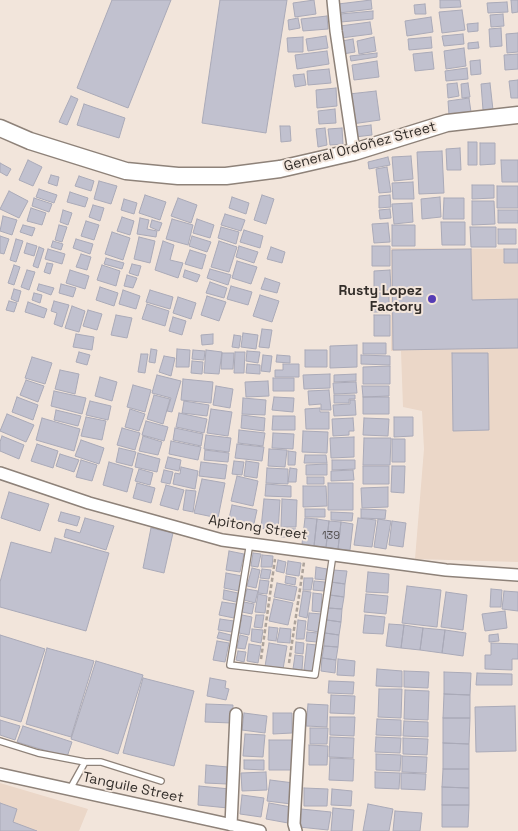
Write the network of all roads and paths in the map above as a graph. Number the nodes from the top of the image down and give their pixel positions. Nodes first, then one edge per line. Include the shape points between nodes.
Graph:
1 (333, 0) edge
2 (518, 115) edge
3 (0, 128) edge
4 (354, 152) junction
5 (0, 473) edge
6 (250, 542) junction
7 (333, 554) junction
8 (276, 558) dead end
9 (304, 562) dead end
10 (518, 575) edge
11 (259, 668) junction
12 (288, 672) junction
13 (236, 714) dead end
14 (300, 714) dead end
15 (0, 741) edge
16 (86, 762) junction
17 (0, 774) edge
18 (162, 781) dead end
19 (70, 790) junction
20 (231, 825) junction
21 (260, 831) edge
22 (296, 831) edge

1 - 4 street
2 - 4 main road, General Ordoñez Street via 447,123
3 - 4 main road, General Ordoñez Street via 30,141 126,171 178,176 226,176 280,169
5 - 6 street, Apitong Street via 149,521 222,540
6 - 7 street, Apitong Street
6 - 11 lane via 230,665
7 - 10 street, Apitong Street via 446,570
7 - 12 lane via 315,675
8 - 11 path
9 - 12 path
11 - 12 lane
13 - 20 street
14 - 22 street
15 - 16 lane via 38,753
16 - 18 lane via 100,762
16 - 19 lane
17 - 19 street, Tanguile Street
19 - 20 street, Tanguile Street
20 - 21 street, Tanguile Street

